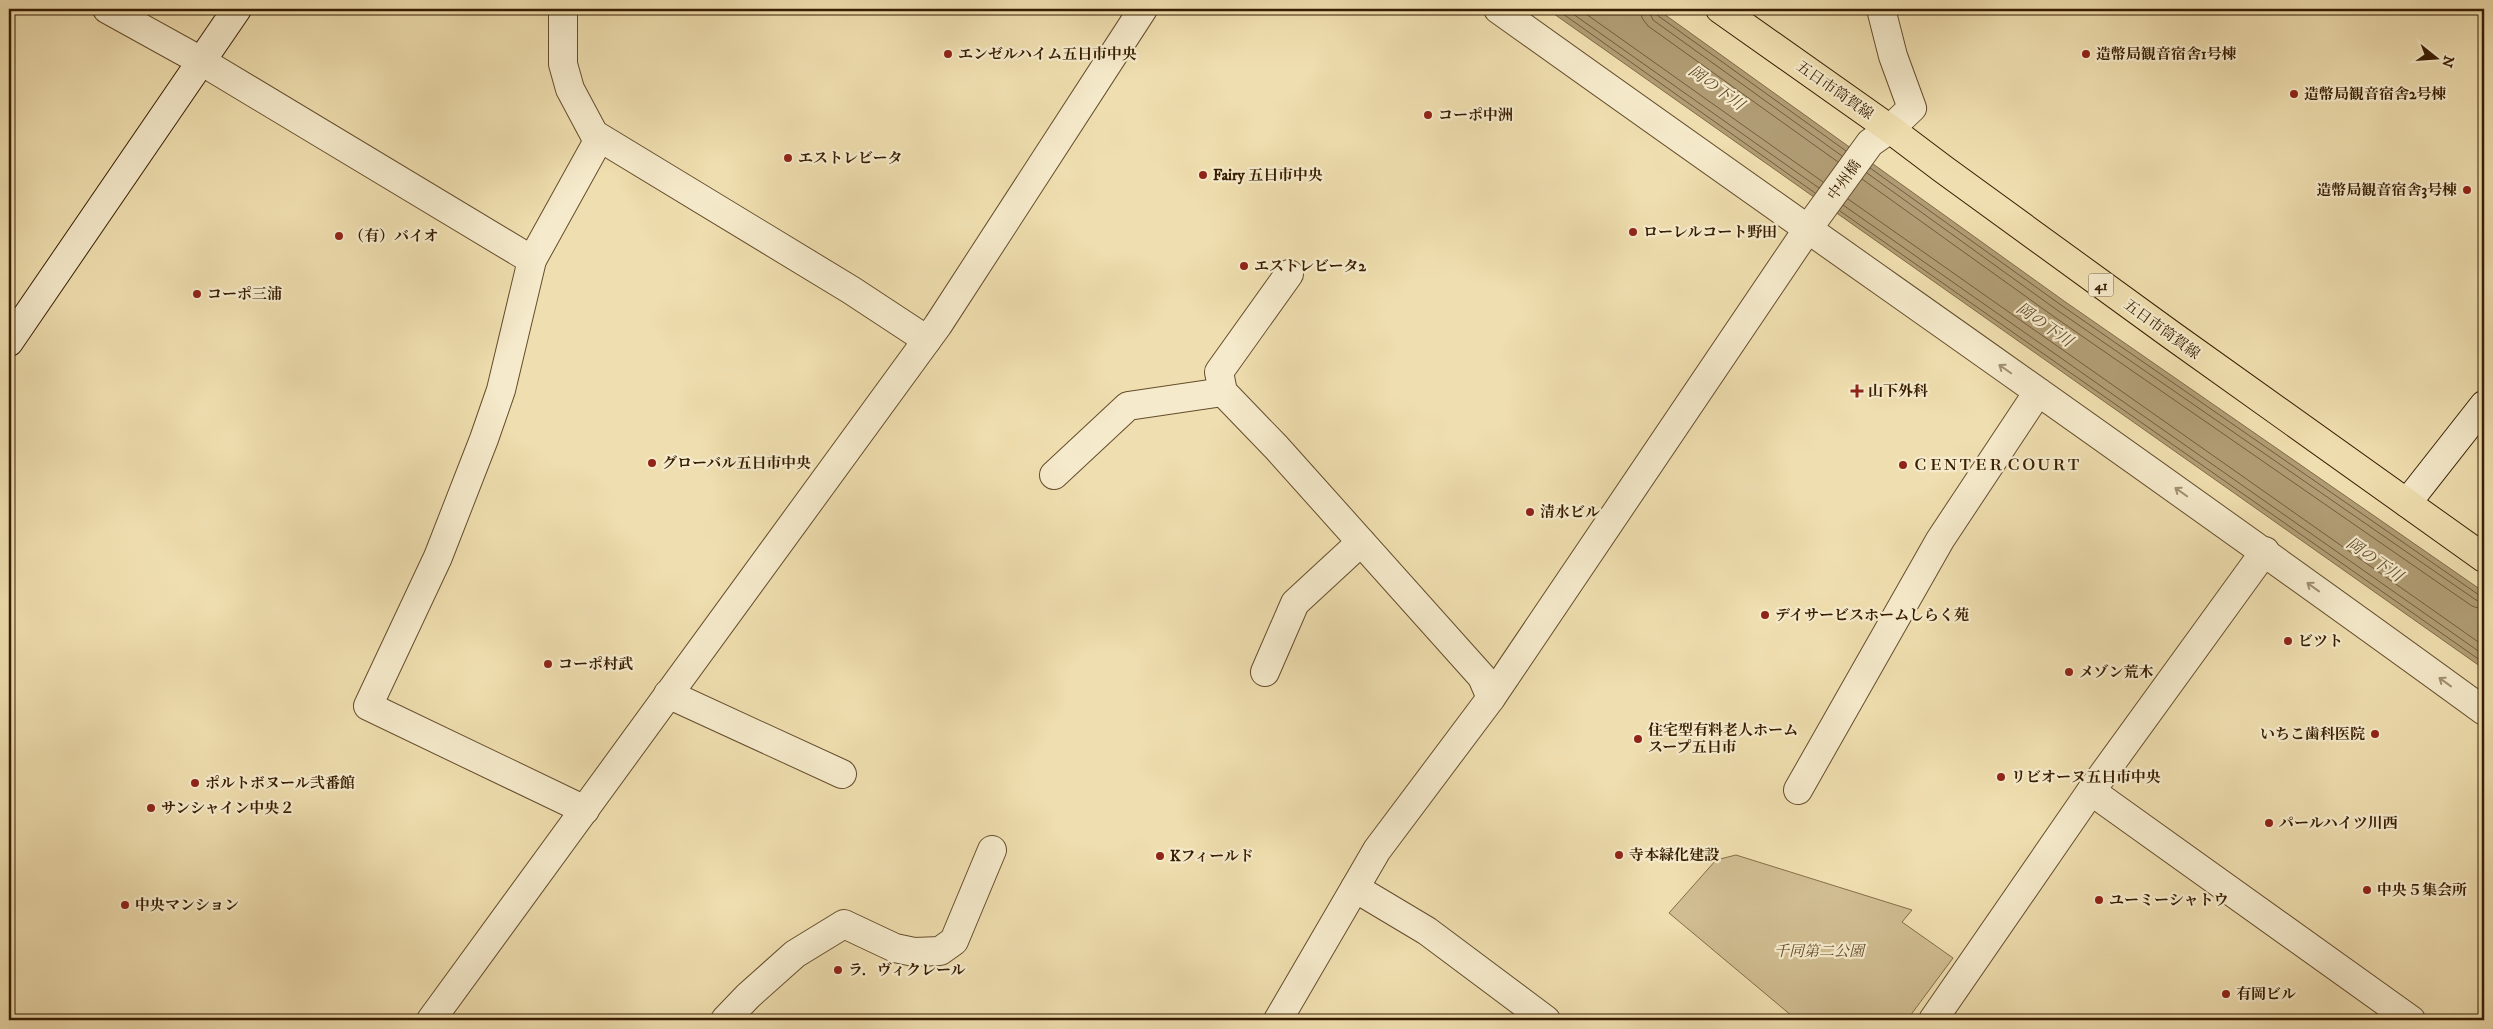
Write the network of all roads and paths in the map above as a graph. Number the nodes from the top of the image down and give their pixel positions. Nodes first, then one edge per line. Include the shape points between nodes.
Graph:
1 (107, 9) edge
2 (237, 9) edge
3 (563, 9) edge
4 (1143, 9) edge
5 (1498, 9) edge
6 (1720, 9) edge
7 (1881, 9) edge
8 (201, 61) junction
9 (1880, 136) junction
10 (599, 138) junction
11 (1812, 224) junction
12 (532, 260) junction
13 (1289, 274) dead end
14 (927, 340) junction
15 (9, 342) edge
16 (1222, 392) junction
17 (2038, 392) junction
18 (2483, 410) edge
19 (1054, 475) dead end
20 (2407, 503) junction
21 (1361, 542) junction
22 (2265, 551) junction
23 (2484, 558) edge
24 (1265, 672) dead end
25 (668, 694) junction
26 (1491, 698) junction
27 (2484, 711) edge
28 (842, 774) dead end
29 (1798, 790) dead end
30 (2091, 791) junction
31 (585, 810) junction
32 (992, 850) dead end
33 (1355, 888) junction
34 (431, 1020) edge
35 (725, 1020) edge
36 (1278, 1020) edge
37 (1546, 1020) edge
38 (1933, 1020) edge
39 (2411, 1020) edge

1 - 8 street
2 - 8 street
3 - 10 street via 563,64 580,112
4 - 14 street
5 - 11 street
6 - 9 main road, 五日市筒賀線 / 41
7 - 9 street, 中州橋 via 1912,108
8 - 12 street
8 - 15 street
9 - 11 street, 中州橋
9 - 20 main road, 五日市筒賀線 / 41 via 1943,169
10 - 12 street
10 - 14 street via 851,290
17 -> 11 street
11 - 26 street, 中州橋
12 - 31 street via 501,390 478,457 434,565 368,706
13 - 16 street via 1219,372
14 - 25 street
16 - 19 street via 1128,406
16 - 21 street
22 -> 17 street
17 - 29 street via 1940,540
18 - 20 street
20 - 23 main road, 五日市筒賀線 / 41
21 - 24 street via 1295,602
21 - 26 street via 1482,677
27 -> 22 street
22 - 30 street
25 - 28 street
25 - 31 street
26 - 33 street, 中州橋 via 1377,850
30 - 38 street
30 - 39 street
31 - 34 street
32 - 35 street via 954,941 940,951 914,952 895,948 844,924 795,954
33 - 36 street, 中州橋
33 - 37 street via 1427,931

